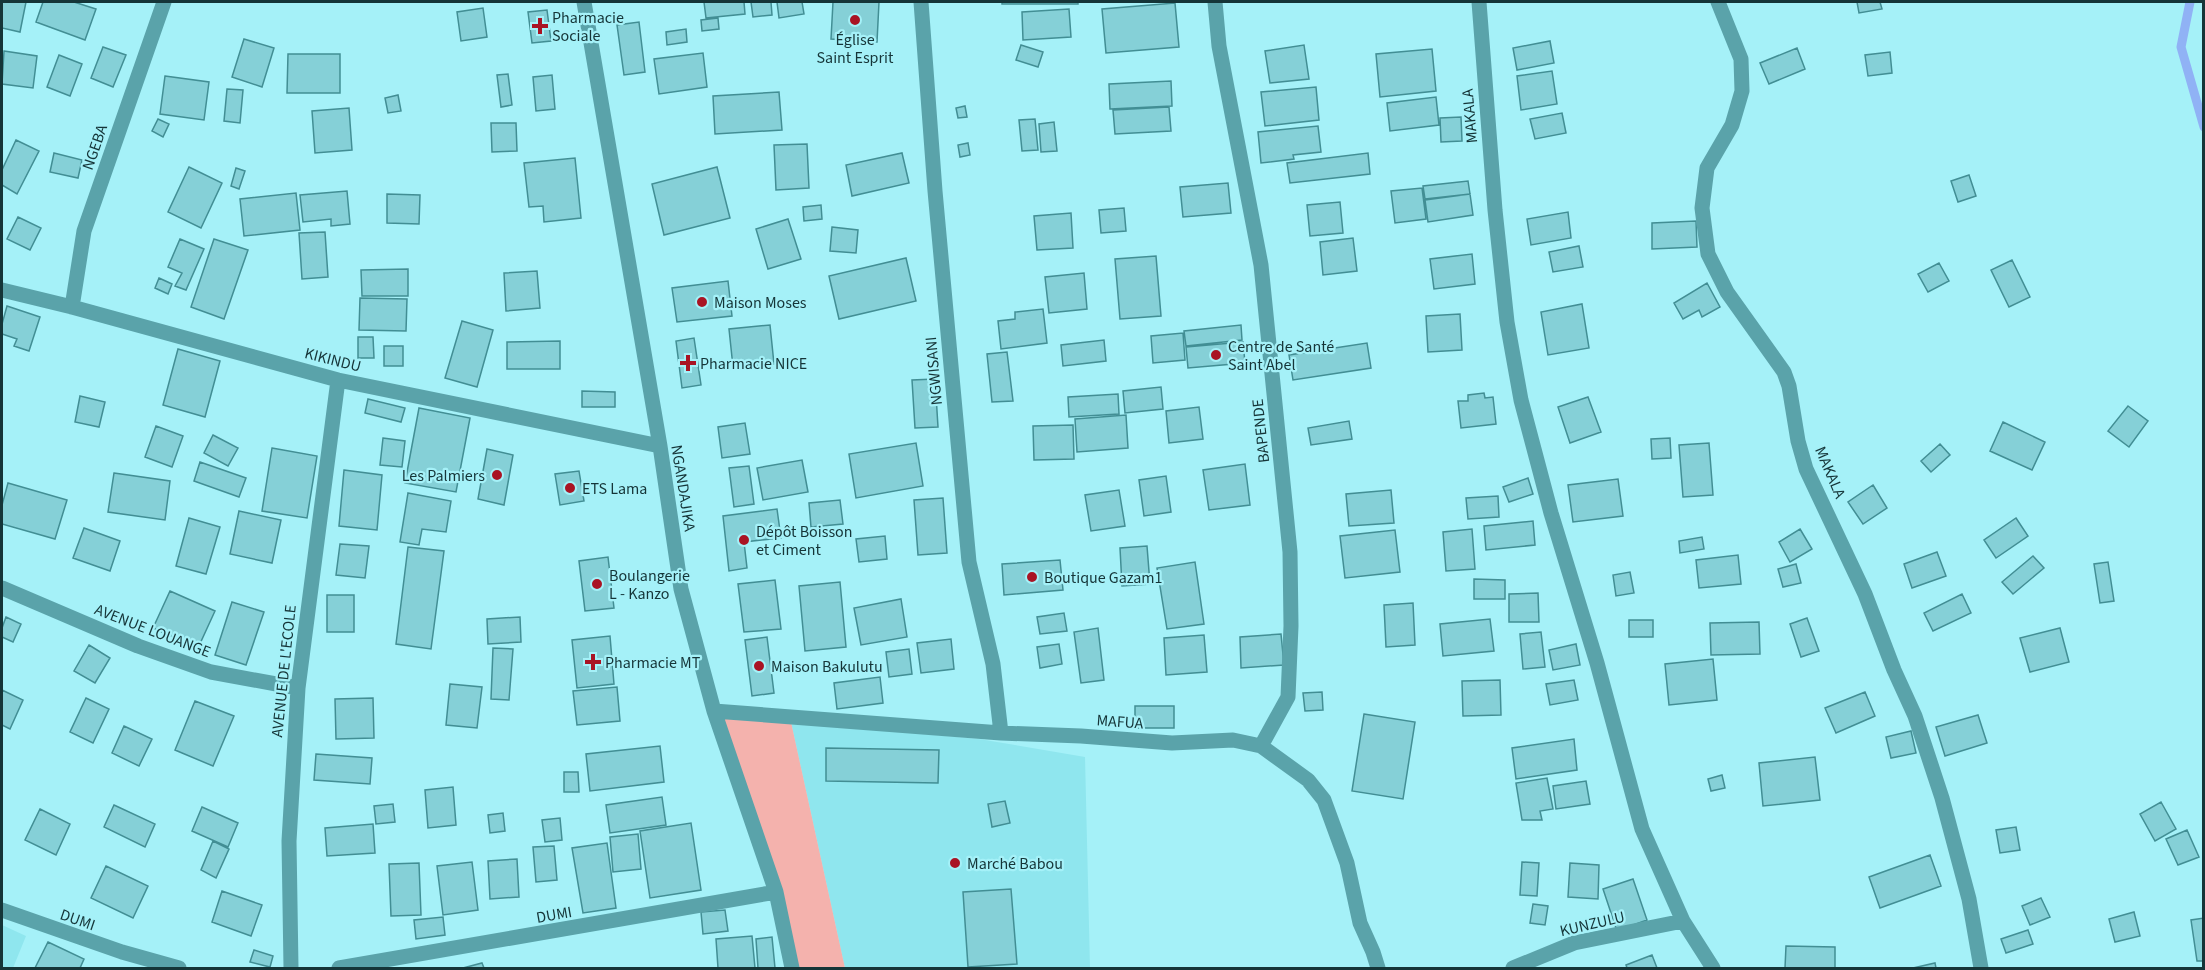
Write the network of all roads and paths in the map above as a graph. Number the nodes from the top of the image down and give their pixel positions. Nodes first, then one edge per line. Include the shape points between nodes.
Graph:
1 (164, 2) edge
2 (584, 2) edge
3 (921, 2) edge
4 (1215, 2) edge
5 (1479, 2) edge
6 (1718, 2) edge
7 (2, 290) edge
8 (72, 307) junction
9 (338, 380) junction
10 (660, 446) junction
11 (2, 588) edge
12 (297, 688) junction
13 (714, 711) junction
14 (1001, 734) junction
15 (1261, 746) junction
16 (776, 892) junction
17 (2, 910) edge
18 (1683, 921) junction
19 (179, 969) edge
20 (291, 969) edge
21 (339, 969) edge
22 (792, 969) edge
23 (1378, 969) edge
24 (1513, 969) edge
25 (1713, 969) edge
26 (1981, 969) edge

1 - 8 street, NGEBA via 84,231
2 - 10 street, NGANDAJIKA
3 - 14 street, NGWISANI via 969,562 993,664
4 - 15 street, BAPENDE via 1219,46 1261,265 1290,552 1288,697
5 - 18 street, MAKALA via 1495,210 1521,400 1642,829
6 - 26 street, MAKALA via 1741,59 1743,91 1732,124 1707,168 1702,208 1708,254 1727,292 1784,372 1806,469 1865,594 1915,716 1969,899
7 - 8 street, KIKINDU
8 - 9 street, KIKINDU
9 - 10 street, KIKINDU
9 - 12 street, AVENUE DE L'ECOLE
10 - 13 street, NGANDAJIKA via 681,589
11 - 12 street, AVENUE LOUANGE via 138,646 211,672
12 - 20 street, AVENUE DE L'ECOLE via 288,841
13 - 14 street, MAFUA
13 - 16 street, NGANDAJIKA
14 - 15 street, MAFUA via 1172,743 1233,740
15 - 23 street, MAFUA via 1308,780 1324,800 1347,863 1360,923
16 - 21 street, DUMI
16 - 22 street, NGANDAJIKA
17 - 19 street, DUMI
18 - 24 street, KUNZULU via 1574,943
18 - 25 street, MAKALA

